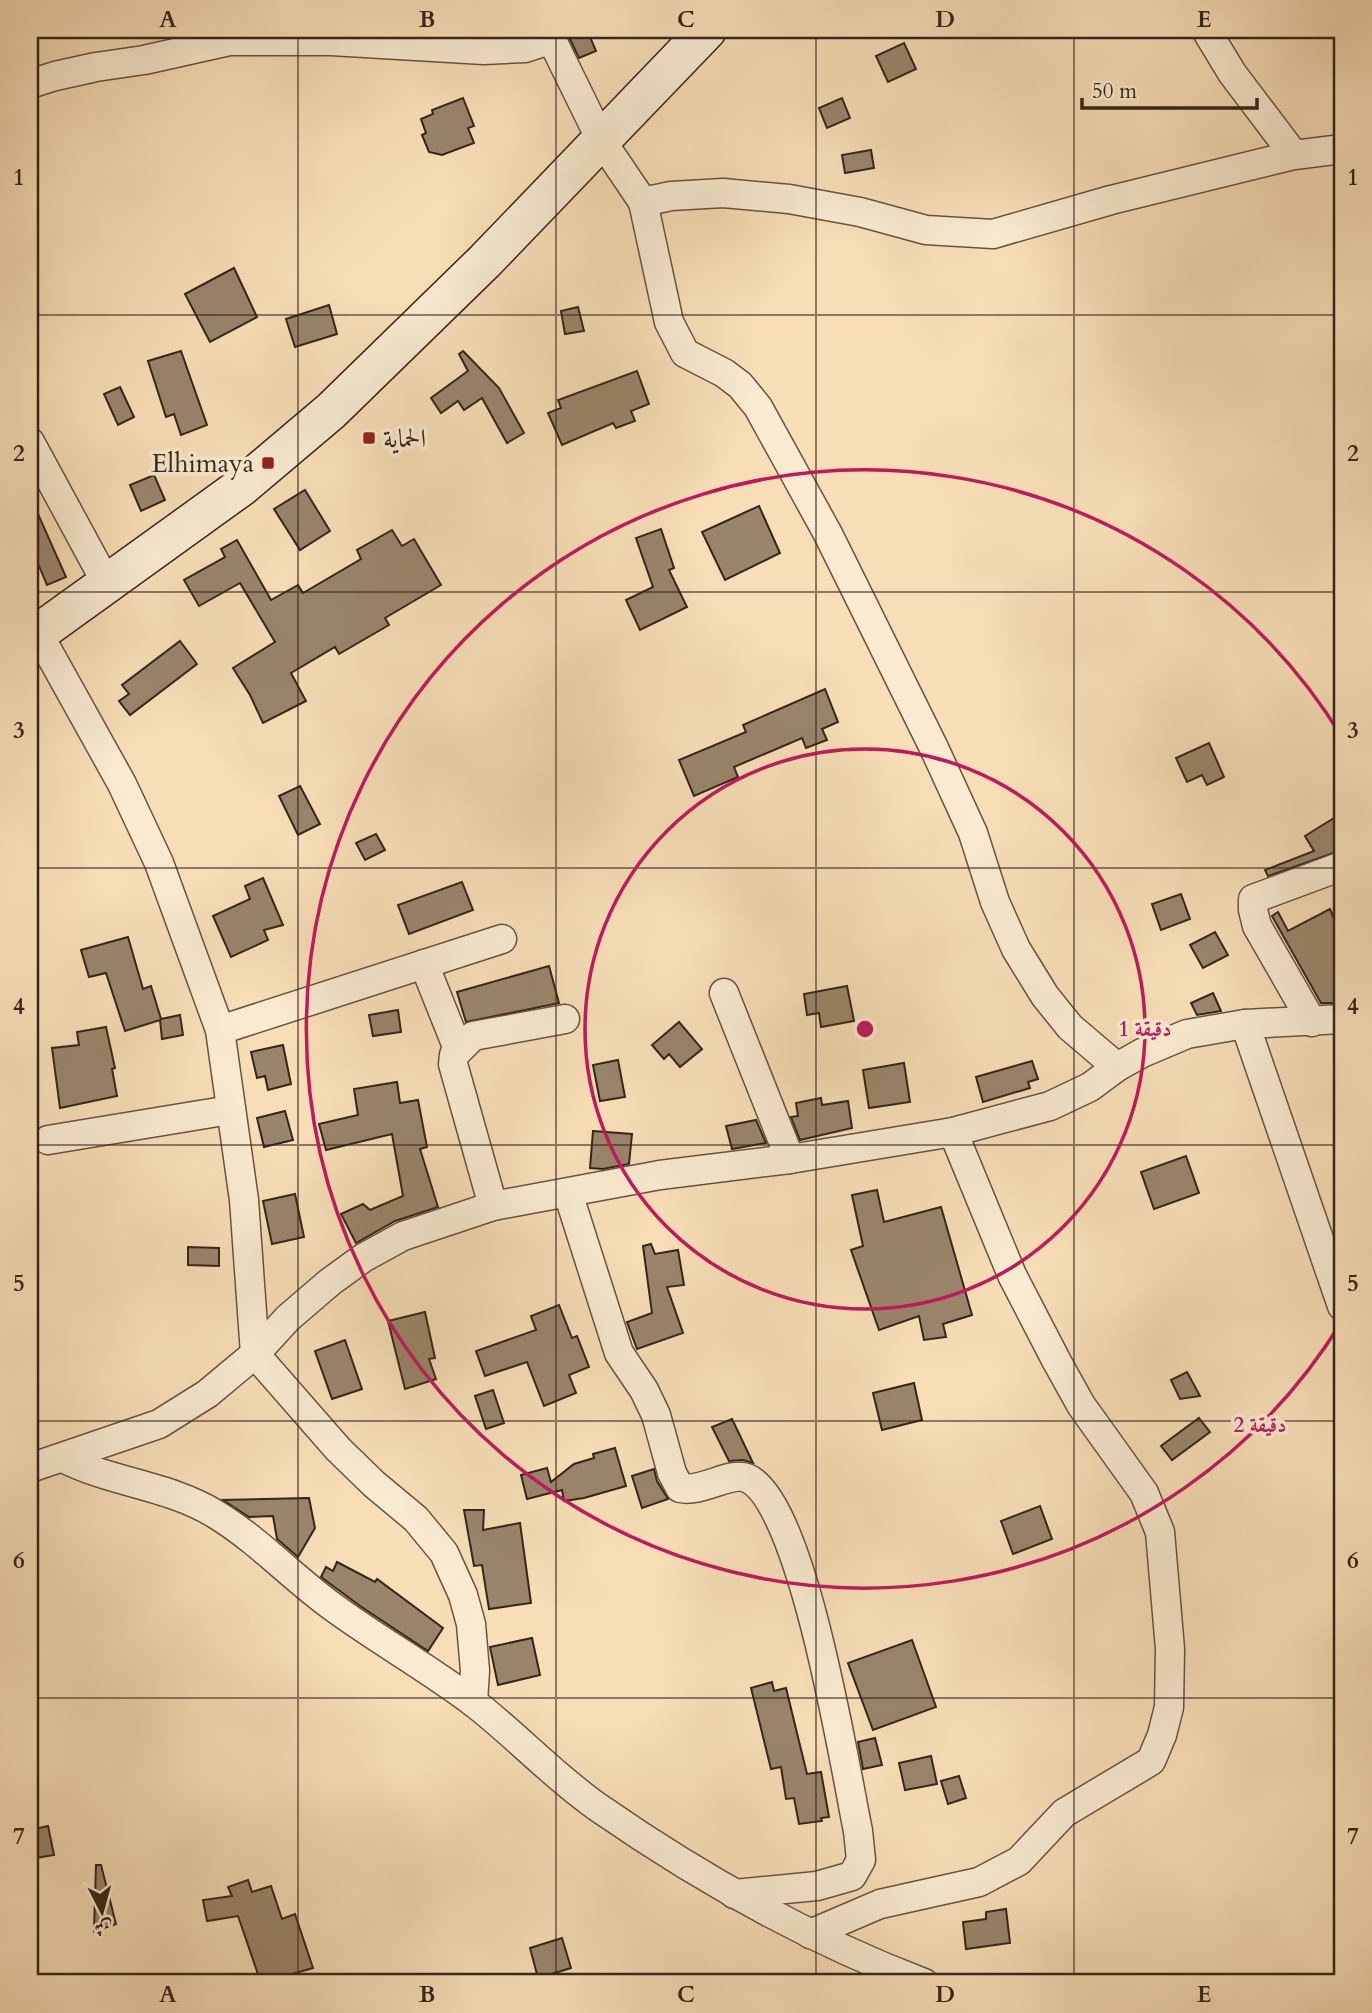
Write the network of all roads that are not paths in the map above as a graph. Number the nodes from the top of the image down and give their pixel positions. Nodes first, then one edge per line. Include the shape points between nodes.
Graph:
1 (707, 30) edge
2 (1206, 30) edge
3 (549, 35) edge
4 (30, 84) edge
5 (601, 140) junction
6 (1342, 149) edge
7 (1294, 155) junction
8 (643, 202) junction
9 (30, 442) edge
10 (107, 584) junction
11 (34, 636) edge
12 (1342, 866) edge
13 (502, 939) dead end
14 (424, 964) junction
15 (723, 993) dead end
16 (565, 1018) dead end
17 (1342, 1019) edge
18 (1312, 1022) junction
19 (1245, 1024) junction
20 (220, 1030) junction
21 (458, 1049) junction
22 (1117, 1067) junction
23 (230, 1110) junction
24 (953, 1132) junction
25 (48, 1140) dead end
26 (790, 1159) junction
27 (568, 1192) junction
28 (493, 1206) junction
29 (1342, 1306) edge
30 (255, 1354) junction
31 (63, 1458) junction
32 (30, 1468) edge
33 (473, 1702) junction
34 (734, 1894) junction
35 (810, 1934) junction
36 (895, 1978) edge
37 (924, 1983) edge

1 - 5 main road
2 - 7 street
3 - 4 street via 525,48 484,50 331,41 229,41
3 - 5 street
5 - 8 street
5 - 10 main road via 331,411 241,486
6 - 7 street
7 - 8 street via 993,233 926,230 860,212 723,192
8 - 22 street via 669,322 685,353 724,373 758,407 828,534 934,748 973,833 1016,949 1070,1027
9 - 10 street
10 - 11 main road
11 - 20 street via 122,784 159,863
12 - 18 street via 1254,899 1257,926
13 - 14 street
14 - 20 street
14 - 21 street
15 - 26 street
16 - 21 street via 473,1036
17 - 18 street
18 - 19 street
19 - 22 street via 1187,1034
19 - 29 street
20 - 23 street
21 - 28 street via 453,1064
22 - 24 street via 1090,1087 1050,1106
23 - 25 street
23 - 30 street via 244,1200
24 - 26 street
24 - 35 street via 1037,1324 1081,1405 1144,1493 1160,1532 1170,1649 1169,1707 1151,1761 1064,1813 1019,1861 979,1882 880,1905
26 - 27 street
27 - 28 street
27 - 34 street via 619,1353 656,1415 680,1488 695,1489 740,1476 752,1481 774,1507 789,1536 811,1607 861,1860 852,1876 817,1886
28 - 30 street via 403,1236 363,1258 288,1318
30 - 31 street via 208,1394 159,1424
30 - 33 street via 338,1450 416,1519 444,1553 471,1624
31 - 32 street
31 - 33 street via 216,1514 331,1606
33 - 34 street via 598,1807
34 - 35 street
35 - 36 street
36 - 37 street

